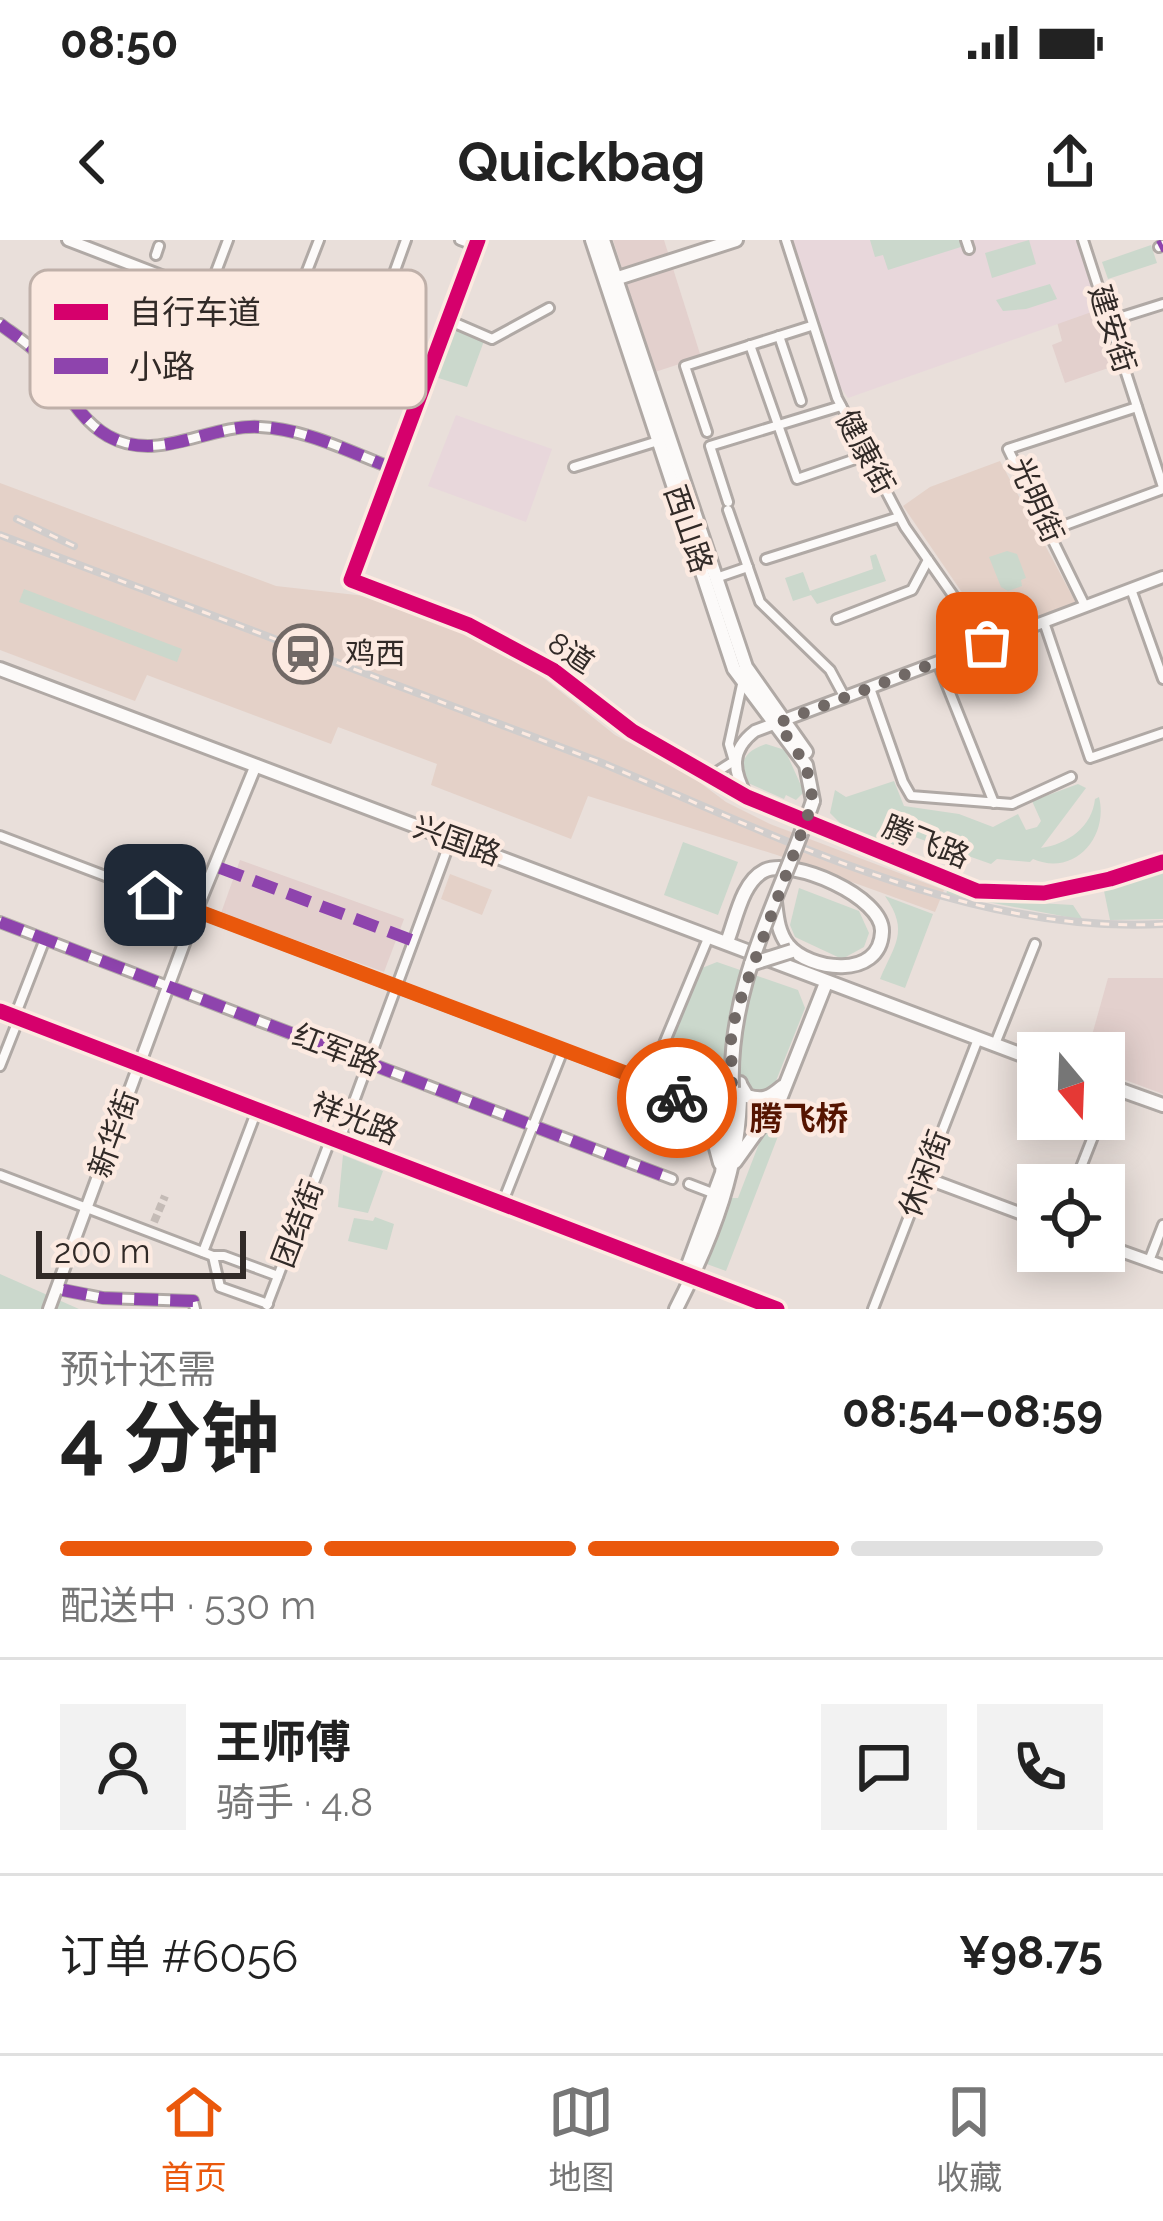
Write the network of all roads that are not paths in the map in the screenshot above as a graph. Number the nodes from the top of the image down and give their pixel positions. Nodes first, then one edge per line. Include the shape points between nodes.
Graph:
1 (68, 240) edge
2 (228, 240) edge
3 (319, 240) edge
4 (406, 240) edge
5 (460, 240) edge
6 (592, 240) edge
7 (603, 240) edge
8 (710, 240) edge
9 (736, 240) edge
10 (786, 240) edge
11 (1083, 240) edge
12 (477, 243) edge
13 (145, 270) edge
14 (217, 270) edge
15 (307, 270) edge
16 (395, 270) edge
17 (609, 274) junction
18 (1163, 304) edge
19 (549, 308) dead end
20 (448, 320) junction
21 (1109, 321) junction
22 (0, 324) edge
23 (811, 326) junction
24 (779, 336) junction
25 (751, 345) junction
26 (30, 349) edge
27 (426, 375) edge
28 (801, 401) dead end
29 (841, 406) junction
30 (1137, 407) junction
31 (78, 408) edge
32 (414, 408) edge
33 (778, 425) junction
34 (707, 432) dead end
35 (658, 441) junction
36 (867, 455) junction
37 (574, 467) dead end
38 (392, 468) junction
39 (1163, 488) edge
40 (899, 517) junction
41 (1049, 531) junction
42 (766, 559) dead end
43 (928, 560) junction
44 (748, 567) junction
45 (1163, 577) edge
46 (716, 578) junction
47 (351, 580) joint
48 (1131, 589) junction
49 (1085, 606) junction
50 (837, 619) dead end
51 (1044, 621) junction
52 (962, 652) junction
53 (938, 661) junction
54 (746, 667) junction
55 (0, 669) edge
56 (1163, 679) edge
57 (742, 683) junction
58 (870, 686) junction
59 (844, 696) junction
60 (783, 722) junction
61 (1163, 733) edge
62 (734, 760) junction
63 (259, 766) junction
64 (709, 777) junction
65 (1071, 777) dead end
66 (747, 797) junction
67 (994, 802) junction
68 (0, 836) edge
69 (451, 839) junction
70 (1163, 862) edge
71 (776, 909) junction
72 (199, 912) junction
73 (0, 922) edge
74 (709, 935) junction
75 (45, 939) junction
76 (727, 942) junction
77 (1036, 944) dead end
78 (792, 951) junction
79 (755, 962) junction
80 (826, 983) junction
81 (171, 987) junction
82 (397, 988) junction
83 (0, 1011) edge
84 (17, 1017) junction
85 (978, 1040) junction
86 (994, 1045) junction
87 (562, 1050) junction
88 (1017, 1053) edge
89 (369, 1063) junction
90 (0, 1066) edge
91 (142, 1066) junction
92 (649, 1082) junction
93 (736, 1086) junction
94 (783, 1087) junction
95 (1125, 1092) edge
96 (674, 1097) junction
97 (1163, 1105) edge
98 (257, 1110) junction
99 (532, 1125) junction
100 (335, 1140) junction
101 (728, 1168) junction
102 (0, 1175) edge
103 (923, 1177) junction
104 (673, 1179) dead end
105 (689, 1184) dead end
106 (715, 1194) junction
107 (502, 1204) junction
108 (90, 1208) junction
109 (1017, 1212) edge
110 (154, 1222) tunnel mouth
111 (1163, 1225) edge
112 (150, 1232) junction
113 (1125, 1252) edge
114 (208, 1254) junction
115 (1149, 1262) junction
116 (1163, 1267) edge
117 (278, 1276) junction
118 (688, 1276) junction
119 (63, 1290) junction
120 (106, 1304) edge
121 (53, 1306) edge
122 (267, 1306) edge
123 (195, 1309) edge
124 (666, 1309) edge
125 (676, 1309) edge
126 (777, 1309) edge
127 (873, 1309) edge

1 - 13 street
2 - 14 street
3 - 15 street
4 - 16 street
5 - 12 street
6 - 17 main road, 西山路
7 - 17 main road, 西山路
8 - 17 main road
9 - 17 main road
10 - 23 street, 健康街
11 - 21 street, 建安街
12 - 20 street
17 - 35 main road, 西山路
17 - 46 main road, 西山路
18 - 21 street
19 - 20 street via 492,338
20 - 27 street
21 - 30 street, 建安街
22 - 26 street
23 - 24 street
23 - 29 street, 健康街
24 - 25 street
24 - 28 street
25 - 33 street
25 - 34 street via 686,366
29 - 33 street
29 - 36 street, 健康街
30 - 39 street, 建安街
30 - 41 street, 光明街 via 1008,449
31 - 38 street via 124,443 153,447 262,427
32 - 38 street
33 - 36 street via 797,479
33 - 44 street via 710,446
35 - 37 street
35 - 57 main road, 西山路
36 - 40 street, 健康街
38 - 47 street
39 - 41 street
40 - 42 street
40 - 43 street, 健康街
41 - 49 street, 光明街
43 - 50 street via 912,590
43 - 52 street, 健康街 via 957,601
44 - 46 street
44 - 59 street via 763,606 830,670
45 - 48 street
46 - 54 main road, 西山路
47 - 64 street, 8道 via 469,625 554,670
48 - 49 street
48 - 56 street
49 - 51 street
51 - 52 street
51 - 61 street via 1090,758
52 - 53 street
53 - 58 street
53 - 67 street
54 - 57 street
54 - 60 main road, 西山路
55 - 63 main road, 兴国路
57 - 60 main road, 西山路
57 - 62 street via 729,744
58 - 59 street
58 - 67 street via 911,796
59 - 60 street
60 - 62 street via 741,741
60 - 71 main road, 西山路, bridge via 815,768 816,803
62 - 64 street
62 - 66 street
63 - 69 main road, 兴国路
63 - 72 street, 新华街
64 - 66 street, 8道
65 - 67 street via 1012,804
66 - 70 street, 腾飞路 via 977,891 1044,893
68 - 72 street
69 - 74 main road, 兴国路
69 - 82 street, 团结街
71 - 78 main road
71 - 79 main road, bridge
72 - 81 street, 新华街
72 - 82 street
73 - 75 street, 红军路
74 - 76 main road, 兴国路
74 - 92 street
75 - 81 street, 红军路
75 - 84 street
76 - 78 main road via 751,880 767,869 785,866 864,897 878,914 879,946 863,963 842,969
76 - 80 main road, 兴国路
77 - 86 street
78 - 79 main road, bridge
79 - 93 main road, bridge via 731,1040
80 - 85 main road
80 - 94 main road
81 - 89 street, 红军路
81 - 91 street, 新华街
82 - 87 street
82 - 89 street, 团结街
83 - 84 street, 祥光路
84 - 90 street
84 - 91 street, 祥光路
85 - 86 main road
85 - 103 street, 休闲街
86 - 88 main road
87 - 92 street
87 - 99 street
89 - 99 street, 红军路
89 - 100 street, 团结街
91 - 98 street, 祥光路
91 - 108 street, 新华街
92 - 96 street
93 - 94 main road via 759,1100
93 - 96 main road via 712,1103
93 - 101 main road
94 - 101 main road via 767,1122
95 - 97 main road
96 - 101 main road via 713,1137
98 - 100 street, 祥光路
98 - 114 street
99 - 104 street, 红军路
99 - 107 street
100 - 107 street, 祥光路
100 - 117 street, 团结街
101 - 106 main road
101 - 118 main road via 712,1229
102 - 108 street
103 - 109 street
103 - 127 street, 休闲街
105 - 106 street
106 - 118 main road
107 - 118 street, 祥光路
108 - 112 street
108 - 119 street, 新华街
108 - 121 street, 新华街
110 - 112 street
111 - 115 street
112 - 114 street
113 - 115 street
114 - 117 street
114 - 122 street via 220,1287
115 - 116 street
117 - 122 street, 团结街
118 - 124 main road
118 - 125 main road
118 - 126 street, 祥光路
119 - 120 street
119 - 121 street, 新华街
120 - 123 street via 193,1301

